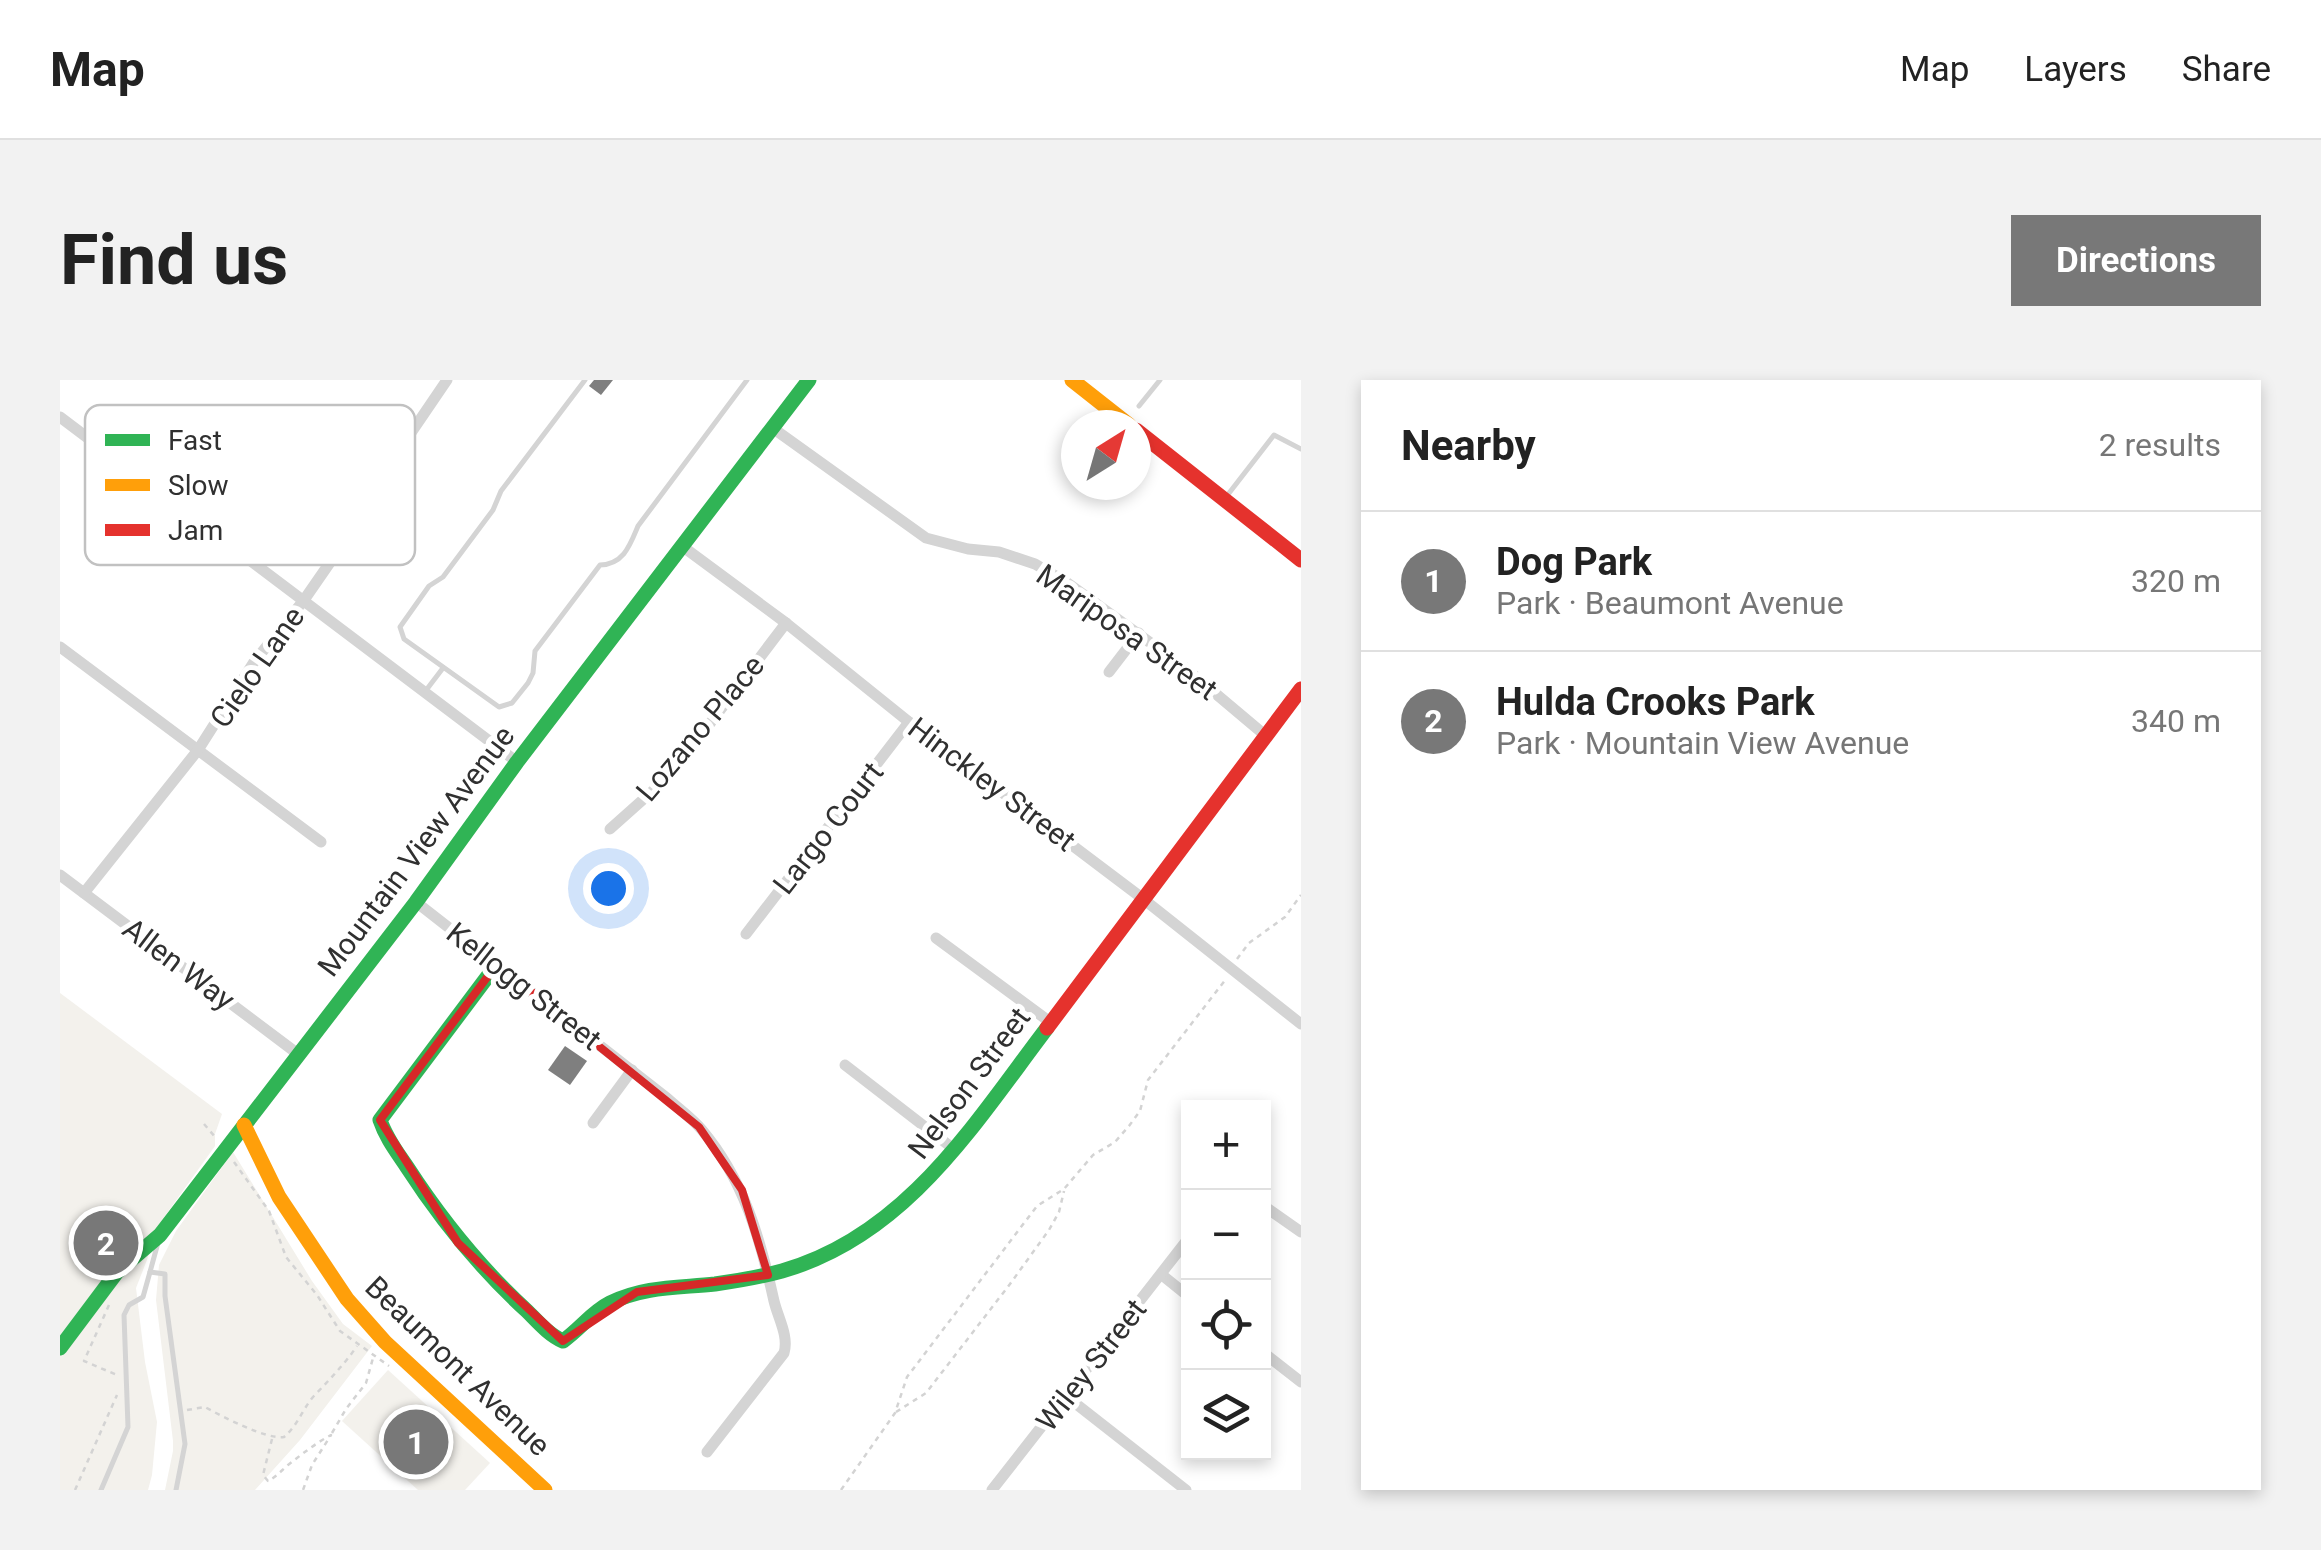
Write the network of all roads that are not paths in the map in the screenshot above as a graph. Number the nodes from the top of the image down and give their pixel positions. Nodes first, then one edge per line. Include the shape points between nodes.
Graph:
1 (447, 380) edge
2 (585, 380) edge
3 (747, 380) edge
4 (809, 380) edge
5 (1072, 380) edge
6 (1160, 380) edge
7 (1140, 406) dead end
8 (1111, 410) edge
9 (60, 416) edge
10 (415, 427) edge
11 (774, 429) junction
12 (85, 435) edge
13 (1151, 442) edge
14 (1301, 450) edge
15 (1224, 500) junction
16 (682, 546) junction
17 (1301, 560) edge
18 (258, 565) edge
19 (328, 565) edge
20 (304, 600) junction
21 (786, 623) junction
22 (1138, 633) junction
23 (60, 648) edge
24 (443, 668) junction
25 (1109, 672) dead end
26 (1301, 689) edge
27 (425, 692) junction
28 (909, 722) junction
29 (1266, 736) junction
30 (198, 750) junction
31 (517, 762) junction
32 (610, 829) dead end
33 (321, 842) dead end
34 (60, 875) edge
35 (84, 894) junction
36 (1142, 898) junction
37 (416, 902) junction
38 (746, 934) dead end
39 (936, 938) dead end
40 (497, 964) junction
41 (1050, 1022) junction
42 (1301, 1024) edge
43 (298, 1054) junction
44 (845, 1065) dead end
45 (632, 1070) junction
46 (593, 1123) dead end
47 (244, 1124) junction
48 (955, 1150) junction
49 (1271, 1211) edge
50 (1301, 1232) edge
51 (160, 1235) junction
52 (1181, 1249) edge
53 (150, 1272) junction
54 (768, 1275) junction
55 (1162, 1275) junction
56 (1181, 1290) edge
57 (60, 1348) edge
58 (1271, 1358) edge
59 (1301, 1382) edge
60 (1066, 1396) junction
61 (708, 1452) dead end
62 (100, 1490) edge
63 (176, 1490) edge
64 (545, 1490) edge
65 (992, 1490) edge
66 (1186, 1490) edge

1 - 10 street, Cielo Lane
2 - 24 lane via 400,628
3 - 24 lane via 638,526 622,558 600,565 535,651 534,673 512,703 499,707
4 - 11 street, Mountain View Avenue
5 - 8 street
6 - 7 lane
9 - 12 street
11 - 16 street, Mountain View Avenue
11 - 22 street, Mariposa Street via 926,538 1035,564
13 - 15 street
14 - 15 lane via 1274,435
15 - 17 street
16 - 21 street, Hinckley Street
16 - 31 street, Mountain View Avenue
18 - 20 street
19 - 20 street, Cielo Lane
20 - 27 street
20 - 30 street, Cielo Lane via 254,662
21 - 28 street, Hinckley Street
21 - 32 street, Lozano Place via 656,788
22 - 25 street
22 - 29 street, Mariposa Street
23 - 30 street
24 - 27 lane
26 - 29 street, Nelson Street
27 - 31 street
28 - 36 street, Hinckley Street
28 - 38 street, Largo Court
29 - 36 street, Nelson Street
30 - 33 street
30 - 35 street, Cielo Lane
31 - 37 street, Mountain View Avenue
34 - 35 street, Allen Way
35 - 43 street, Allen Way
36 - 41 street, Nelson Street
36 - 42 street, Hinckley Street
37 - 40 street, Kellogg Street
37 - 43 street, Mountain View Avenue
39 - 41 street
40 - 45 street, Kellogg Street
40 - 54 street, Nelson Street via 380,1120 458,1243 563,1341 598,1311 637,1292
41 - 48 street, Nelson Street
43 - 47 street, Mountain View Avenue
44 - 48 street
45 - 46 street, Kellogg Street
45 - 54 street, Kellogg Street via 699,1127 724,1158 742,1190
47 - 51 street, Mountain View Avenue
47 - 64 street, Beaumont Avenue via 279,1196 347,1299 384,1342
48 - 54 street, Nelson Street via 876,1227 843,1248
49 - 50 street
51 - 53 lane
51 - 57 street, Mountain View Avenue via 110,1279
52 - 55 street, Wiley Street
53 - 62 lane via 142,1297 124,1316 128,1427
53 - 63 lane via 165,1274 185,1444
54 - 61 street, Kellogg Street via 787,1342 784,1353
55 - 56 street
55 - 60 street, Wiley Street
58 - 59 street
60 - 65 street, Wiley Street
60 - 66 street

